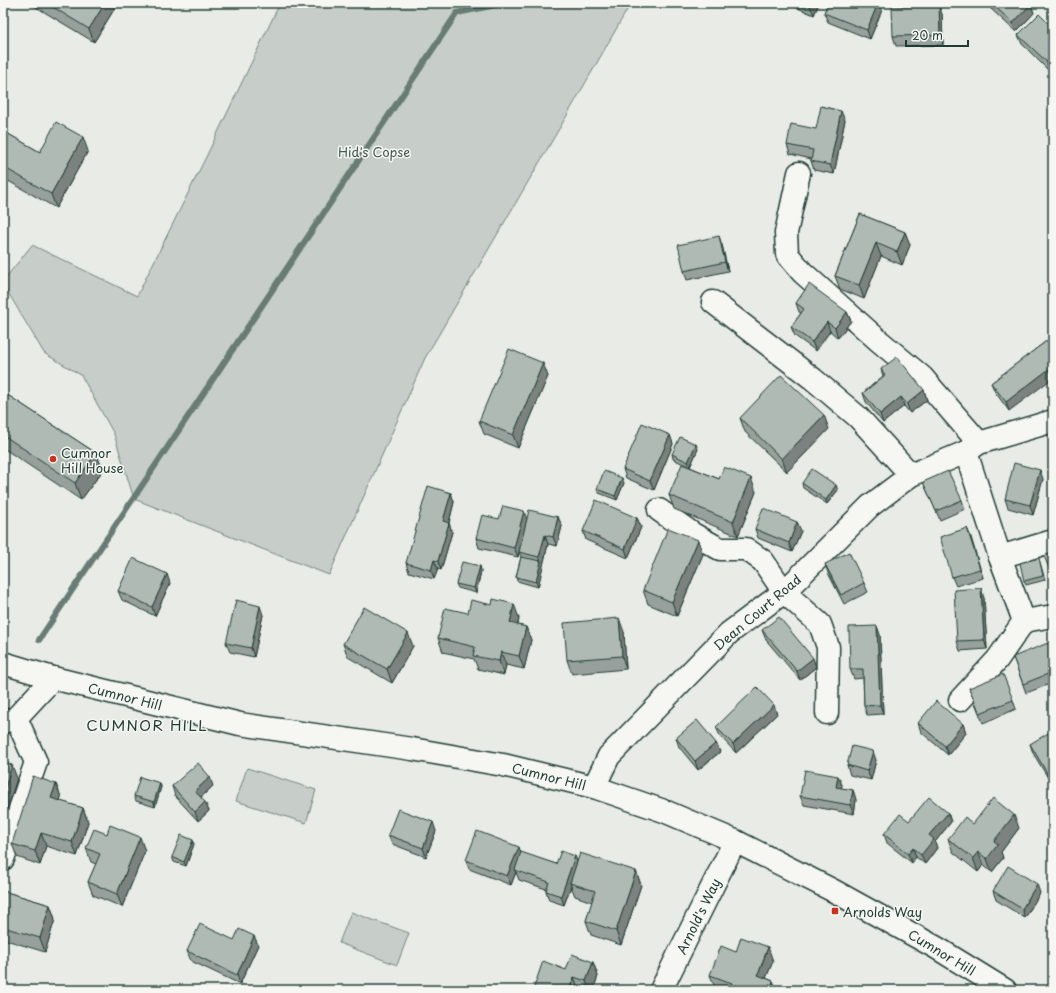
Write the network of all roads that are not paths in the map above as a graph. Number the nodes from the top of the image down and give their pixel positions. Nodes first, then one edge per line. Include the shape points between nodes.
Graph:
1 (799, 173) dead end
2 (713, 302) dead end
3 (1053, 421) edge
4 (972, 448) junction
5 (911, 475) junction
6 (659, 510) dead end
7 (1053, 541) edge
8 (1000, 557) junction
9 (784, 592) junction
10 (1053, 616) edge
11 (1024, 621) junction
12 (3, 663) edge
13 (53, 678) junction
14 (960, 700) dead end
15 (828, 713) dead end
16 (9, 720) edge
17 (594, 787) junction
18 (735, 841) junction
19 (3, 859) edge
20 (661, 990) edge
21 (1005, 990) edge

1 - 4 street via 786,233 787,254 802,272 922,377
2 - 5 street via 858,417
3 - 4 street, Dean Court Road
4 - 5 street, Dean Court Road
4 - 8 street
5 - 9 street, Dean Court Road via 870,506
6 - 9 street via 720,549 746,549 763,561
7 - 8 street
8 - 11 street
9 - 15 street via 820,624 828,647
9 - 17 street, Dean Court Road via 729,633 614,750
10 - 11 street
11 - 14 street via 997,660
12 - 13 street, Cumnor Hill
13 - 16 street
13 - 17 street, Cumnor Hill via 240,724 496,763
16 - 19 street via 36,762
17 - 18 street, Cumnor Hill via 664,811
18 - 20 street, Arnold's Way
18 - 21 street, Cumnor Hill via 834,891 937,948

